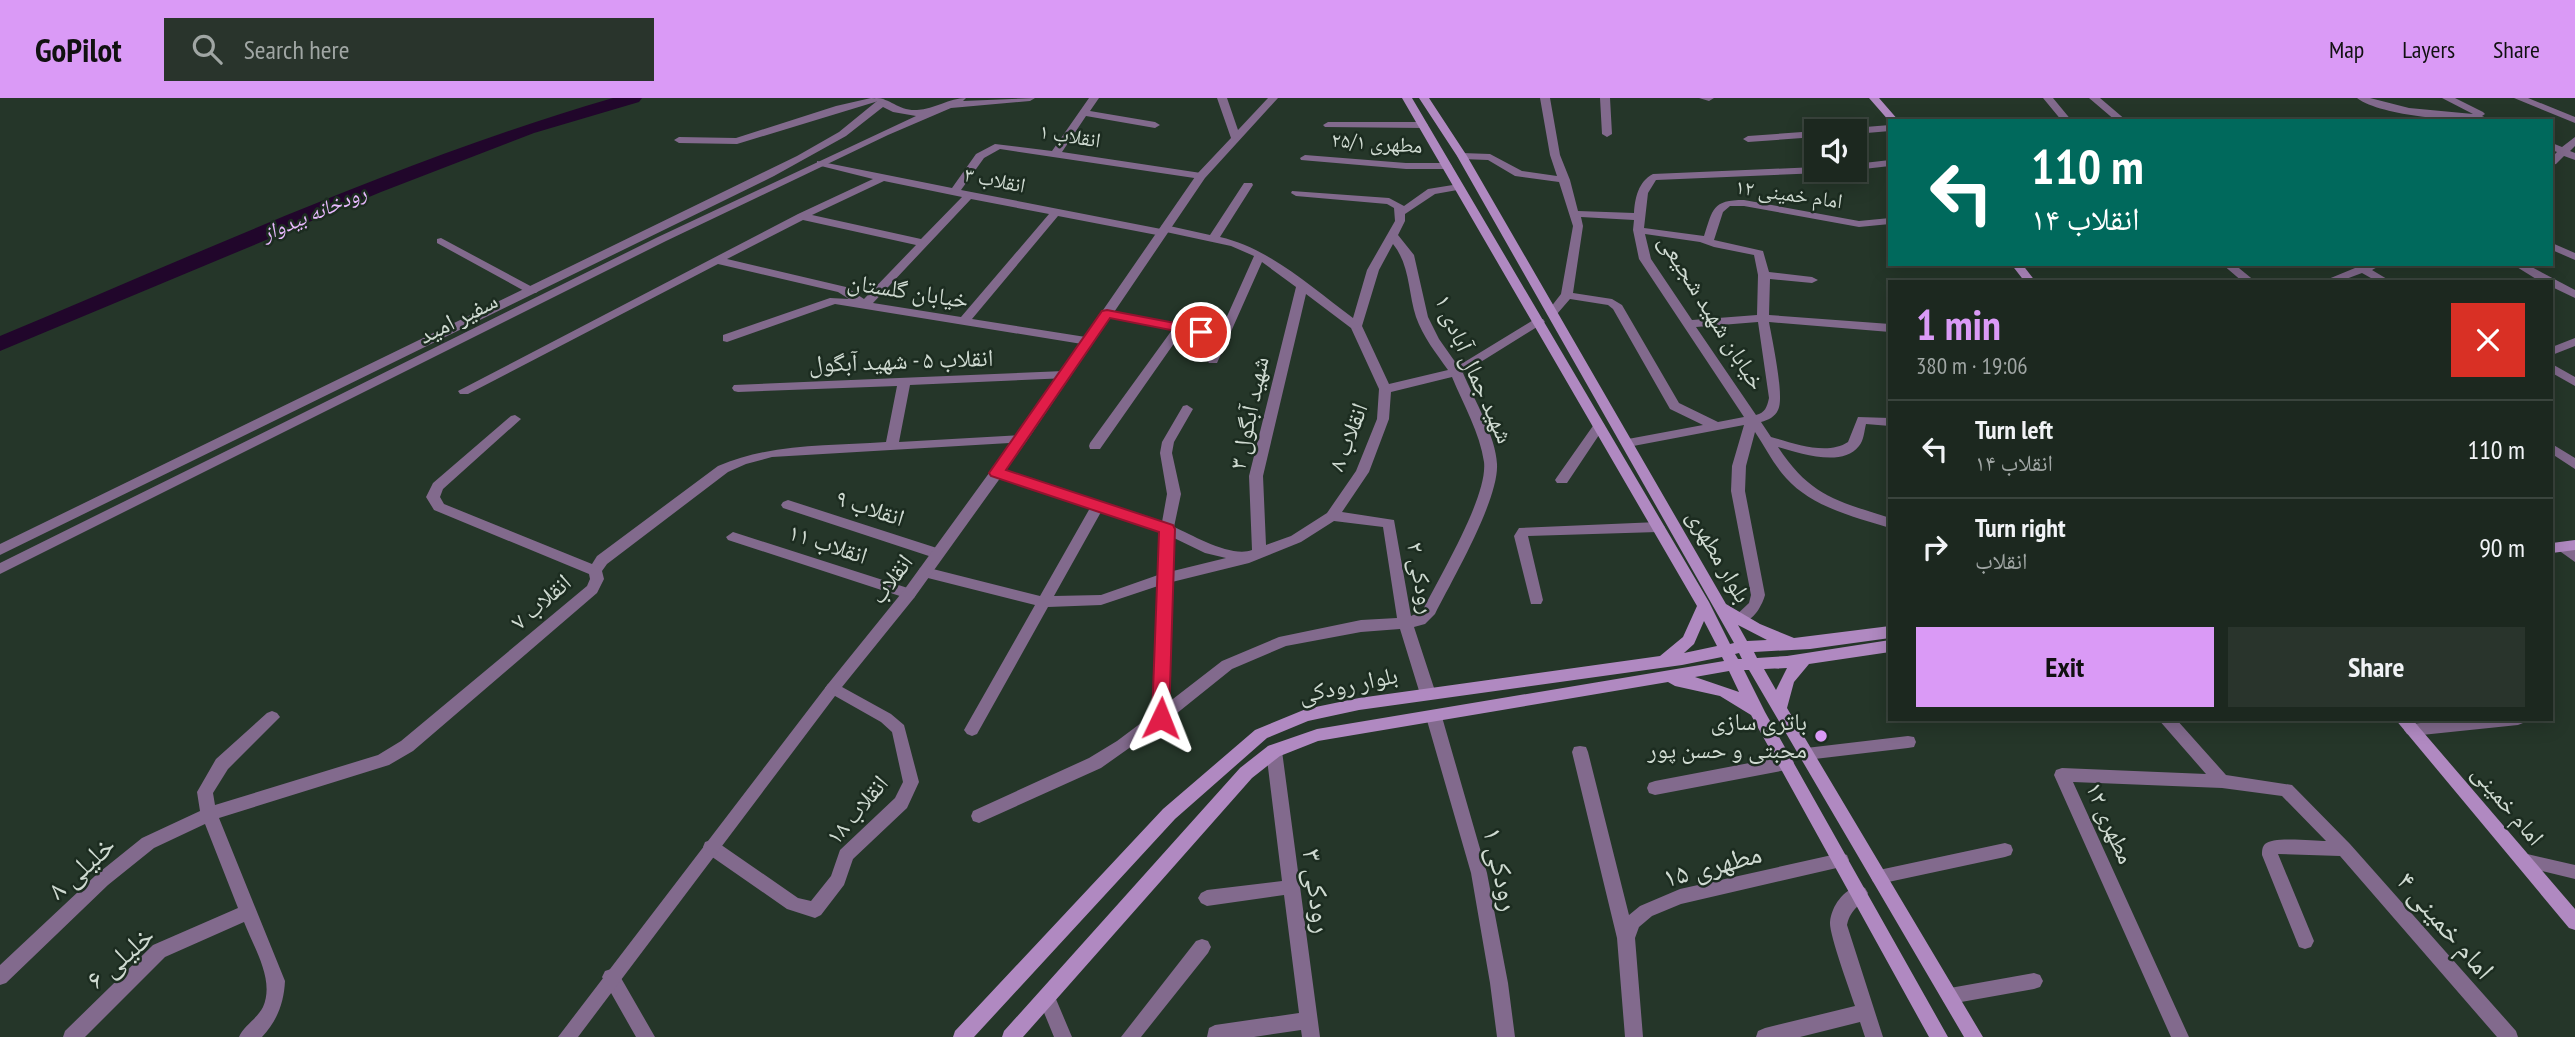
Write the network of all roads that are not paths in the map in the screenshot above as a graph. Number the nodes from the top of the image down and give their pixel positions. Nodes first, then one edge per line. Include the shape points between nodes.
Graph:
1 (961, 98) edge
2 (1027, 98) edge
3 (1094, 98) edge
4 (1222, 98) edge
5 (1273, 98) edge
6 (1545, 98) edge
7 (1605, 98) edge
8 (1704, 98) edge
9 (1709, 98) edge
10 (1875, 98) edge
11 (1882, 98) edge
12 (2048, 98) edge
13 (2094, 98) edge
14 (2362, 98) edge
15 (2446, 98) edge
16 (2519, 98) edge
17 (881, 100) edge
18 (1413, 100) edge
19 (944, 108) junction
20 (2408, 112) junction
21 (1085, 113) junction
22 (1892, 119) edge
23 (2065, 119) edge
24 (2120, 119) edge
25 (2425, 119) edge
26 (2478, 119) edge
27 (2492, 119) edge
28 (2575, 120) edge
29 (860, 124) junction
30 (1156, 125) dead end
31 (1328, 125) dead end
32 (1423, 125) junction
33 (1888, 128) edge
34 (1867, 130) edge
35 (884, 133) junction
36 (1607, 134) dead end
37 (1804, 135) edge
38 (1236, 138) junction
39 (1748, 139) dead end
40 (679, 140) dead end
41 (2575, 140) edge
42 (2553, 146) edge
43 (1056, 153) junction
44 (2570, 155) edge
45 (1462, 156) junction
46 (1305, 158) dead end
47 (2553, 162) edge
48 (821, 163) junction
49 (1888, 163) edge
50 (1447, 166) junction
51 (1867, 166) edge
52 (1804, 171) edge
53 (1201, 176) junction
54 (883, 178) junction
55 (1564, 180) junction
56 (1248, 185) dead end
57 (1459, 187) junction
58 (955, 192) junction
59 (1296, 193) dead end
60 (969, 195) junction
61 (1056, 212) junction
62 (1402, 212) junction
63 (1576, 214) junction
64 (802, 216) junction
65 (1640, 217) junction
66 (1888, 221) edge
67 (1163, 230) junction
68 (1638, 230) junction
69 (1392, 235) junction
70 (1213, 239) junction
71 (441, 241) dead end
72 (1708, 241) junction
73 (923, 243) junction
74 (2553, 246) edge
75 (1260, 255) junction
76 (2575, 257) edge
77 (717, 260) junction
78 (2018, 266) edge
79 (2230, 266) edge
80 (2521, 266) edge
81 (2359, 267) edge
82 (1764, 275) junction
83 (1812, 280) dead end
84 (2029, 280) edge
85 (2248, 280) edge
86 (2330, 280) edge
87 (2383, 280) edge
88 (2547, 280) edge
89 (2553, 283) edge
90 (1302, 285) junction
91 (532, 291) junction
92 (1567, 295) junction
93 (2575, 295) edge
94 (865, 305) junction
95 (1553, 312) junction
96 (1107, 314) junction
97 (1763, 318) junction
98 (964, 321) junction
99 (1539, 322) junction
100 (1689, 324) junction
101 (1356, 326) junction
102 (1178, 328) junction
103 (1888, 328) edge
104 (1224, 335) junction
105 (727, 338) dead end
106 (1088, 341) junction
107 (2573, 344) edge
108 (2553, 351) edge
109 (1213, 360) dead end
110 (2553, 369) edge
111 (1456, 372) junction
112 (1065, 375) junction
113 (904, 382) junction
114 (2575, 382) edge
115 (738, 388) dead end
116 (1385, 389) junction
117 (464, 391) dead end
118 (1187, 409) dead end
119 (515, 419) dead end
120 (1752, 419) junction
121 (1888, 422) edge
122 (1599, 426) junction
123 (1717, 426) junction
124 (1021, 439) junction
125 (1766, 440) junction
126 (1628, 443) junction
127 (892, 446) junction
128 (1095, 446) dead end
129 (2553, 449) edge
130 (2575, 465) edge
131 (997, 473) junction
132 (1562, 480) dead end
133 (788, 505) dead end
134 (1098, 506) junction
135 (1332, 516) junction
136 (1888, 522) edge
137 (1658, 527) junction
138 (1167, 529) junction
139 (733, 537) dead end
140 (2562, 547) edge
141 (0, 550) edge
142 (1259, 553) junction
143 (938, 554) junction
144 (2575, 557) edge
145 (1244, 559) junction
146 (0, 569) edge
147 (595, 571) junction
148 (925, 572) junction
149 (1166, 578) junction
150 (1711, 589) junction
151 (1695, 592) junction
152 (909, 594) junction
153 (1536, 600) dead end
154 (1044, 602) junction
155 (1703, 606) junction
156 (1721, 606) junction
157 (1739, 619) junction
158 (1405, 623) junction
159 (1888, 632) edge
160 (1810, 643) junction
161 (1888, 646) edge
162 (1744, 647) junction
163 (1729, 657) junction
164 (1805, 659) junction
165 (1662, 661) junction
166 (1752, 662) junction
167 (1659, 678) junction
168 (833, 688) junction
169 (1428, 694) junction
170 (1783, 716) junction
171 (272, 717) dead end
172 (1434, 717) junction
173 (1161, 718) junction
174 (2168, 721) edge
175 (2481, 721) edge
176 (1763, 722) junction
177 (2407, 725) edge
178 (972, 730) dead end
179 (1908, 742) dead end
180 (1274, 751) junction
181 (1580, 752) dead end
182 (1806, 754) junction
183 (1786, 763) junction
184 (2222, 781) junction
185 (1655, 788) dead end
186 (209, 814) junction
187 (979, 816) dead end
188 (711, 846) junction
189 (2344, 849) junction
190 (2005, 850) dead end
191 (1841, 860) junction
192 (2523, 860) junction
193 (2575, 872) edge
194 (1879, 877) junction
195 (1292, 887) junction
196 (1859, 893) junction
197 (1207, 898) dead end
198 (249, 912) junction
199 (2575, 922) edge
200 (1626, 938) junction
201 (2305, 941) dead end
202 (1202, 947) dead end
203 (0, 977) edge
204 (611, 977) junction
205 (2034, 981) dead end
206 (1950, 996) junction
207 (1046, 998) junction
208 (1866, 1012) junction
209 (1310, 1028) edge
210 (1215, 1034) dead end
211 (72, 1037) edge
212 (248, 1037) edge
213 (567, 1037) edge
214 (646, 1037) edge
215 (962, 1037) edge
216 (1011, 1037) edge
217 (1063, 1037) edge
218 (1130, 1037) edge
219 (1506, 1037) edge
220 (1634, 1037) edge
221 (1765, 1037) edge
222 (1874, 1037) edge
223 (1939, 1037) edge
224 (1974, 1037) edge
225 (2180, 1037) edge
226 (2509, 1037) edge

1 - 19 street
2 - 19 street
3 - 21 street
4 - 38 street
5 - 38 street, انقلاب
6 - 55 street
7 - 36 street
8 - 9 street
10 - 11 street
10 - 22 main road
12 - 23 street
13 - 24 street
14 - 20 street
15 - 27 street
16 - 28 street
17 - 19 street via 898,111
17 - 29 street, سفیر امید
17 - 40 street via 839,108 737,141
18 - 32 main road, بلوار مطهری
18 - 45 main road, بلوار مطهری
19 - 35 street, سفیر امید
20 - 25 street
20 - 26 street
21 - 30 street
21 - 43 street
29 - 35 street via 882,118 889,121
29 - 91 street, سفیر امید via 781,169
31 - 32 street
32 - 50 main road, بلوار مطهری
33 - 34 street
35 - 48 street, سفیر امید
37 - 39 street
38 - 53 street, انقلاب
41 - 44 street
42 - 44 street
43 - 53 street, انقلاب ۱
43 - 58 street, انقلاب ۱ via 992,147 980,156
44 - 47 street
45 - 55 street via 1490,157 1519,174
45 - 95 main road, بلوار مطهری
46 - 50 street, مطهری ۲۵/۱
48 - 54 street, انقلاب ۳
48 - 146 street, سفیر امید
49 - 51 street
50 - 57 main road, بلوار مطهری
52 - 65 street, خیابان شهید شجیعی via 1653,177 1643,189
53 - 67 street, انقلاب
54 - 58 street, انقلاب ۳
54 - 64 street
55 - 63 street
56 - 70 street
57 - 62 street via 1432,191
57 - 99 main road, بلوار مطهری
58 - 60 street, انقلاب ۳
59 - 62 street via 1389,201
60 - 61 street, انقلاب ۳
60 - 73 street
61 - 67 street, انقلاب ۳
61 - 98 street
62 - 69 street
63 - 65 street
63 - 92 street
64 - 73 street
64 - 77 street
65 - 68 street, خیابان شهید شجیعی
66 - 72 street, امام خمینی ۱۲ via 1859,224 1732,202 1717,211
67 - 70 street, انقلاب ۸
67 - 96 street, انقلاب
68 - 72 street
68 - 100 street, خیابان شهید شجیعی via 1645,259
69 - 101 street via 1373,270
69 - 111 street, شهید جمال آبادی ۱ via 1408,255 1422,317
70 - 75 street, انقلاب ۸
71 - 91 street
72 - 82 street via 1759,253
73 - 94 street
74 - 76 street
75 - 90 street, انقلاب ۸
75 - 104 street
77 - 94 street via 842,289
77 - 117 street
78 - 84 main road
79 - 85 street
80 - 88 street
81 - 86 street
81 - 87 street
82 - 83 street
82 - 97 street
89 - 93 street
90 - 101 street, انقلاب ۸
90 - 142 street, شهید آبگول ۳ via 1256,476
91 - 141 street, سفیر امید
92 - 95 street
92 - 123 street via 1618,307 1674,406
94 - 98 street, خیابان گلستان
94 - 105 street, خیابان گلستان via 834,299
95 - 126 main road, بلوار مطهری
96 - 102 street
96 - 106 street, انقلاب
97 - 100 street
97 - 103 street
97 - 120 street via 1775,398 1769,414
98 - 106 street, خیابان گلستان
99 - 111 street
99 - 122 main road, بلوار مطهری
100 - 120 street, خیابان شهید شجیعی
101 - 116 street, انقلاب ۸
102 - 104 street
102 - 128 street
104 - 109 street
106 - 112 street, انقلاب
107 - 108 street
110 - 114 street
111 - 116 street
111 - 158 street, شهید جمال آبادی ۱ via 1487,446 1489,483 1434,604 1420,620
112 - 113 street, انقلاب ۵ - شهید آبگول
112 - 124 street, انقلاب
113 - 115 street, انقلاب ۵ - شهید آبگول
113 - 127 street
116 - 135 street, انقلاب ۸ via 1383,419 1362,472
118 - 138 street via 1168,442 1174,494
119 - 147 street via 438,486 433,497 439,507
120 - 123 street
120 - 125 street, خیابان شهید شجیعی
120 - 157 street via 1739,466 1738,491 1758,595 1755,606
121 - 125 street via 1862,420 1857,438 1844,452 1814,451
122 - 132 street
122 - 137 main road, بلوار مطهری
123 - 126 street
124 - 127 street, انقلاب ۷
124 - 131 street, انقلاب
125 - 136 street, خیابان شهید شجیعی via 1802,488
126 - 150 main road, بلوار مطهری
127 - 147 street, انقلاب ۷ via 772,453 742,461 706,481 602,560
129 - 130 street
131 - 134 street
131 - 143 street, انقلاب
133 - 143 street, انقلاب ۹
134 - 138 street
134 - 154 street
135 - 142 street, انقلاب ۸ via 1296,539
135 - 158 street, رودکی ۲ via 1389,523
137 - 151 main road, بلوار مطهری
137 - 153 street via 1524,531 1521,536
138 - 145 street
138 - 149 street
139 - 152 street, انقلاب ۱۱
140 - 144 street
142 - 145 street, انقلاب ۸
143 - 148 street, انقلاب
145 - 149 street, انقلاب ۸
147 - 186 street, انقلاب ۷ via 592,589 407,746 383,760
148 - 152 street, انقلاب
148 - 154 street, انقلاب ۸
149 - 154 street, انقلاب ۸ via 1101,600
149 - 173 street
150 - 151 main road
150 - 156 main road, بلوار مطهری
151 - 155 main road, بلوار مطهری
152 - 168 street, انقلاب
154 - 178 street
155 - 163 main road, بلوار مطهری
155 - 165 main road via 1689,640
156 - 157 main road
156 - 162 main road, بلوار مطهری
157 - 160 main road via 1776,638
158 - 169 street, رودکی ۲
158 - 173 street via 1361,626 1284,641 1227,665
159 - 160 main road
160 - 162 main road, بلوار رودکی
161 - 164 main road, بلوار رودکی
162 - 163 main road, بلوار رودکی
162 - 166 main road, بلوار مطهری
163 - 165 main road, بلوار رودکی
163 - 166 main road, بلوار رودکی
163 - 167 main road, بلوار رودکی
163 - 176 main road, بلوار مطهری
164 - 166 main road, بلوار رودکی
164 - 170 main road via 1791,669 1784,684
165 - 169 main road, بلوار رودکی
166 - 170 main road, بلوار مطهری
167 - 172 main road, بلوار رودکی
167 - 176 main road via 1723,690 1738,697
168 - 188 street, انقلاب
168 - 188 street, انقلاب ۱۸ via 900,729 911,782 901,803 846,856 838,880 815,910 793,904
169 - 215 main road, بلوار رودکی via 1306,715 1261,734 1169,814
170 - 176 main road
170 - 182 main road, بلوار مطهری
171 - 186 street via 212,779 205,792
172 - 180 main road, بلوار رودکی via 1317,734
172 - 219 street, رودکی ۱ via 1479,873
173 - 187 street via 1095,763
174 - 184 street
175 - 177 street
176 - 183 main road, بلوار مطهری
177 - 192 main road, امام خمینی
179 - 182 street
180 - 195 street, رودکی ۳
180 - 207 main road, بلوار رودکی via 1246,773
181 - 200 street
182 - 194 main road, بلوار مطهری
183 - 185 street
183 - 191 main road, بلوار مطهری
184 - 189 street, امام خمینی ۴ via 2286,790
184 - 225 street, مطهری ۱۲ via 2062,775
186 - 198 street
186 - 203 street, خلیلی ۸ via 148,843
188 - 204 street, انقلاب
189 - 201 street via 2270,849
189 - 226 street, امام خمینی ۴
190 - 194 street
191 - 196 main road, بلوار مطهری
191 - 200 street, مطهری ۱۵ via 1680,897 1646,911 1633,922
192 - 193 street
192 - 199 main road, امام خمینی
194 - 206 main road, بلوار مطهری
195 - 197 street
195 - 209 street, رودکی ۳
196 - 208 street via 1842,908 1838,925
196 - 223 main road, بلوار مطهری
198 - 211 street, خلیلی ۶ via 159,951
198 - 212 street via 276,981 276,1002
200 - 220 street
202 - 218 street
204 - 213 street, انقلاب
204 - 214 street
205 - 206 street
206 - 224 main road, بلوار مطهری
207 - 216 main road, بلوار رودکی
207 - 217 street
208 - 221 street
208 - 222 street
209 - 210 street

